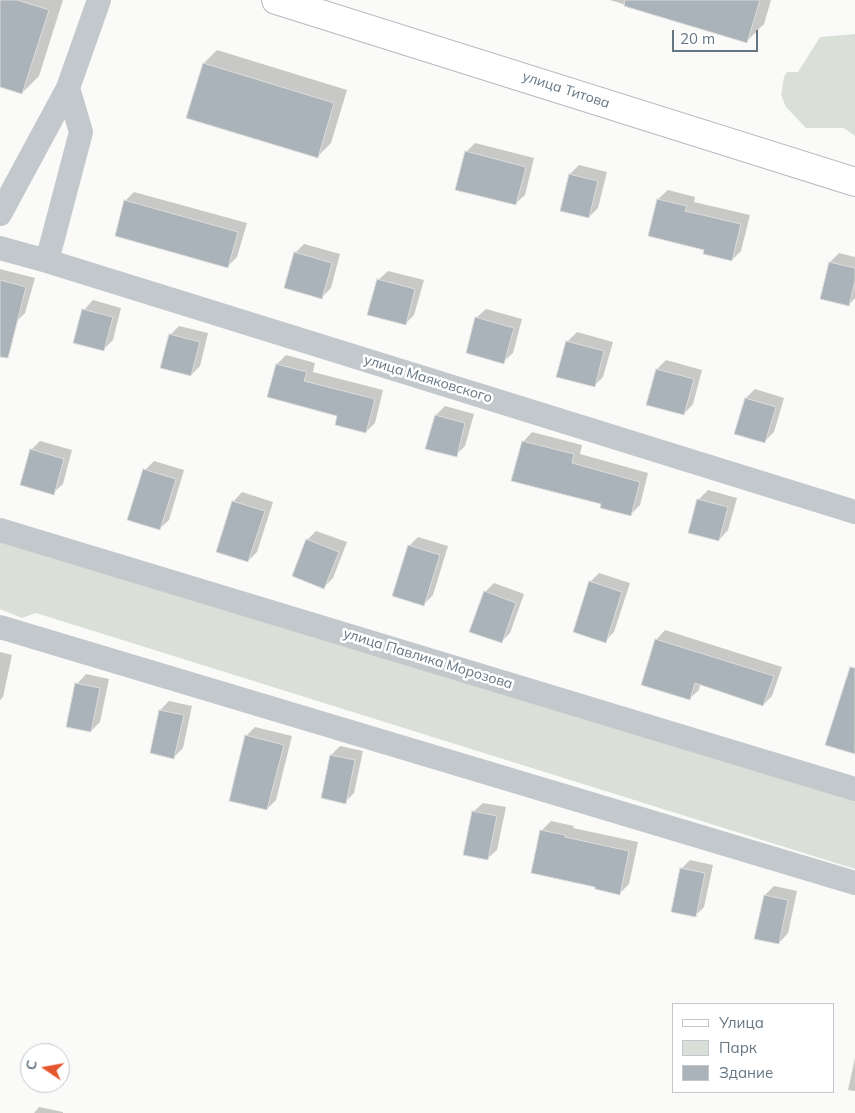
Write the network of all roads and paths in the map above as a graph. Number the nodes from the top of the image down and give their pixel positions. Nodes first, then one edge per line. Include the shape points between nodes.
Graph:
1 (99, 0) edge
2 (276, 0) edge
3 (68, 88) junction
4 (855, 182) edge
5 (0, 214) edge
6 (0, 248) edge
7 (47, 260) junction
8 (855, 512) edge
9 (0, 530) edge
10 (0, 627) edge
11 (855, 790) edge
12 (855, 883) edge

1 - 3 street
2 - 4 main road, улица Титова
3 - 5 street
3 - 7 street via 81,132
6 - 7 street, улица Маяковского
7 - 8 street, улица Маяковского
9 - 11 street, улица Павлика Морозова
10 - 12 street

